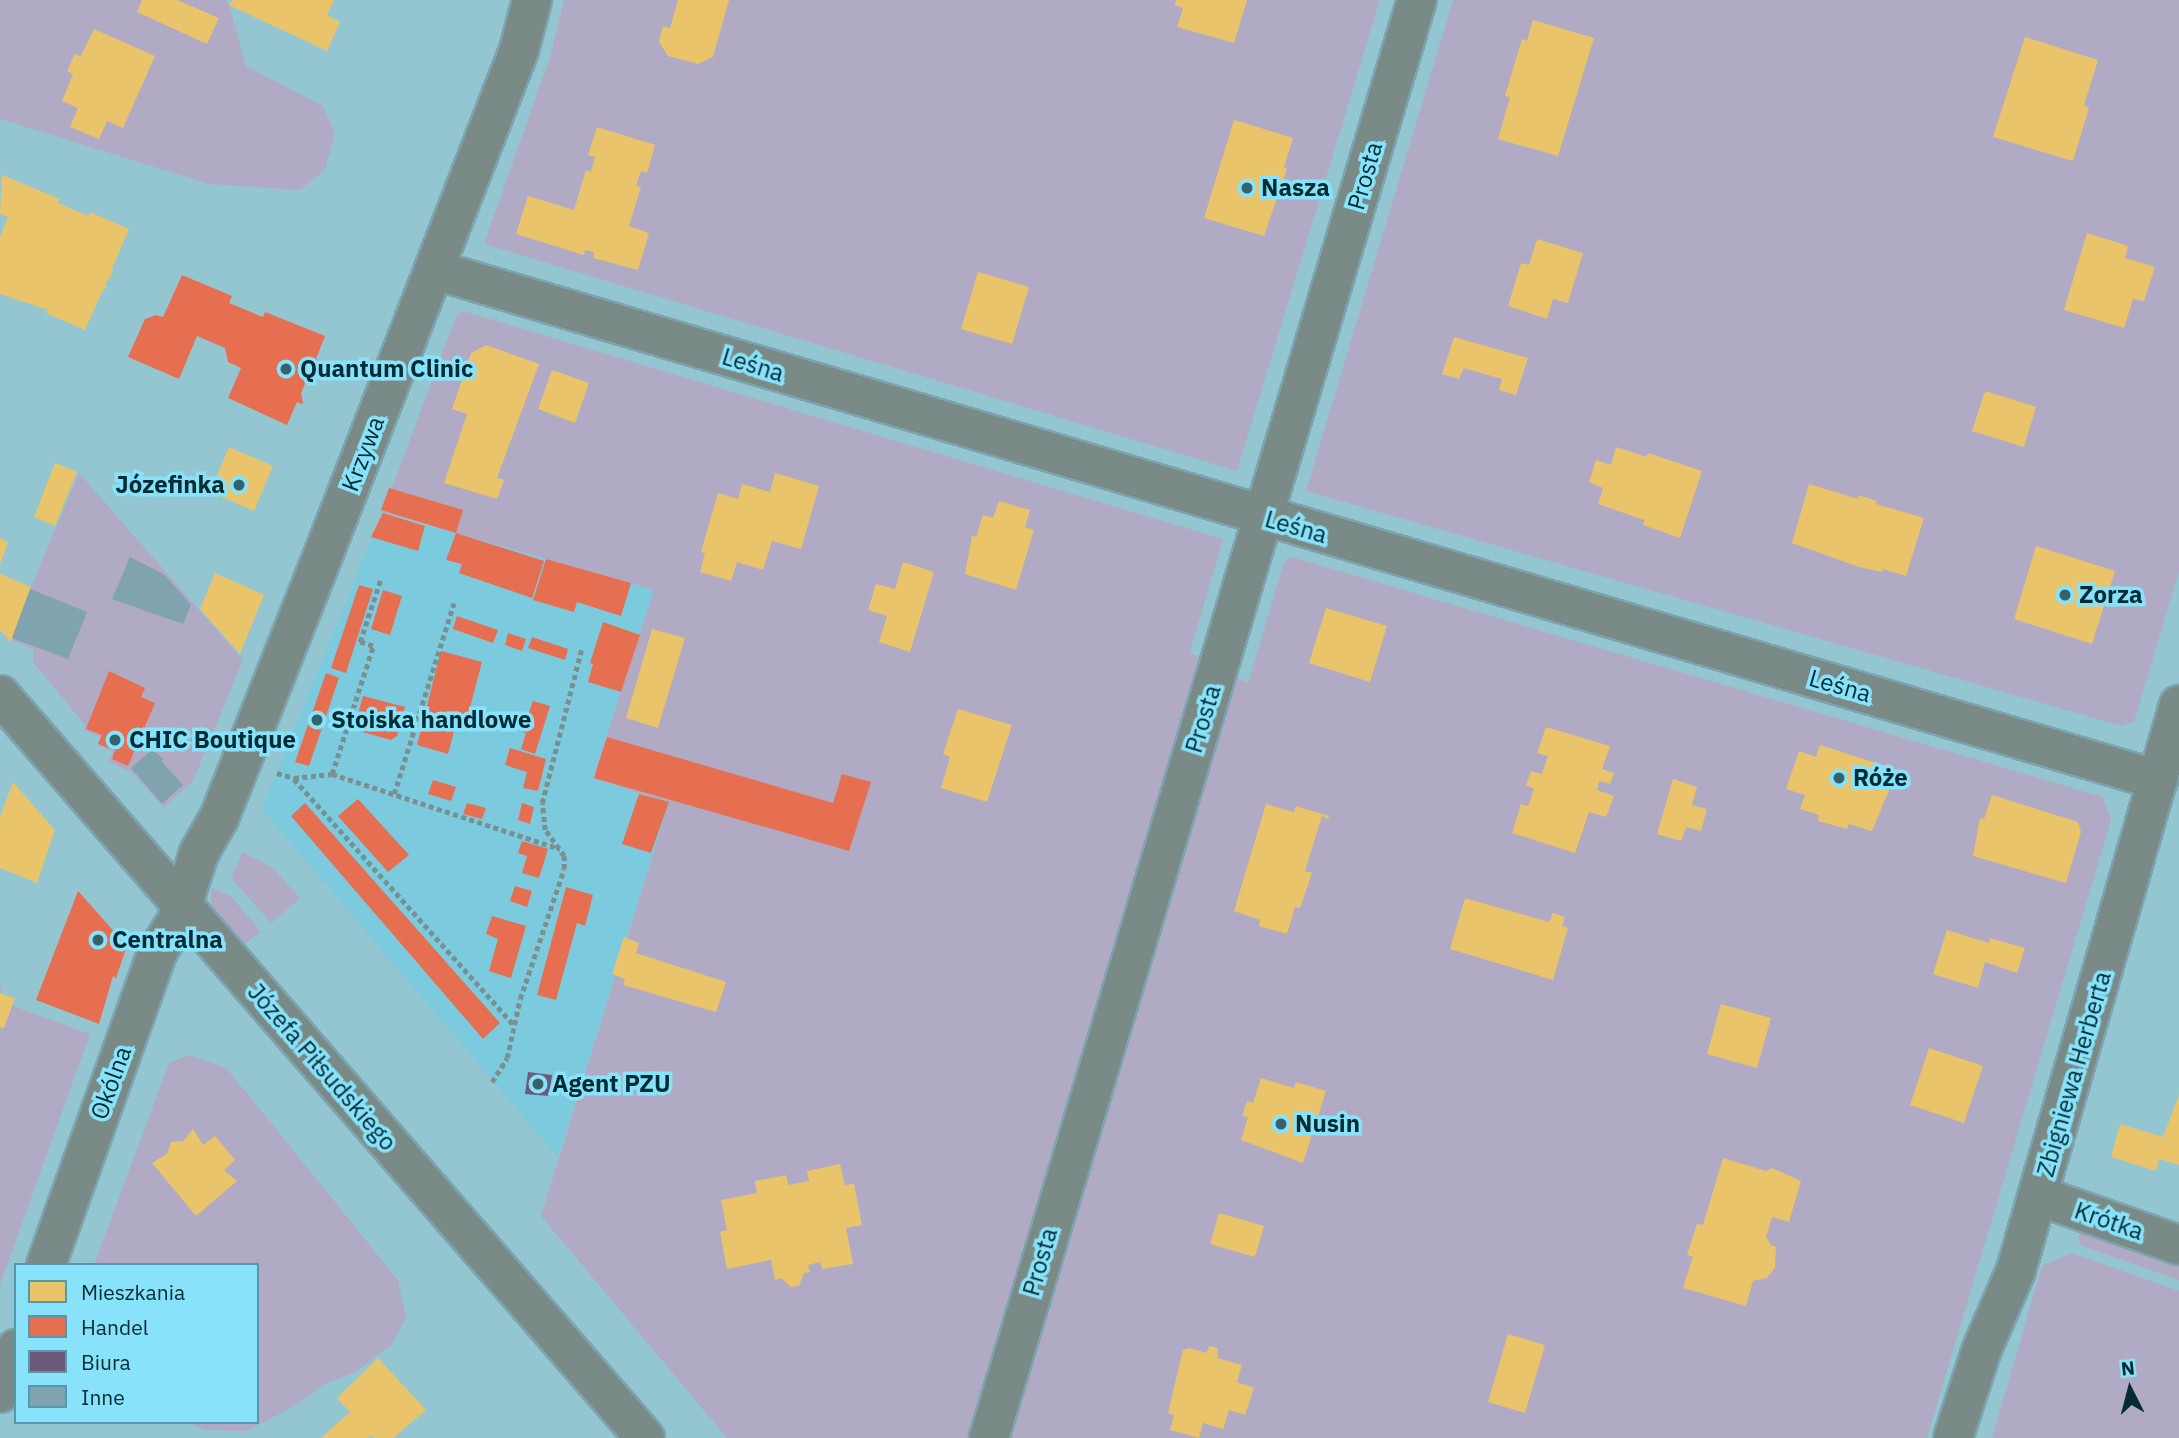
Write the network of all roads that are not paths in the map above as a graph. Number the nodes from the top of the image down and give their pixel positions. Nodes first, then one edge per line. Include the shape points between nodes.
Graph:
1 (532, 0) edge
2 (1418, 0) edge
3 (435, 270) junction
4 (1264, 518) junction
5 (0, 695) edge
6 (2179, 705) edge
7 (2158, 780) junction
8 (182, 905) junction
9 (2039, 1196) junction
10 (2179, 1245) edge
11 (47, 1263) edge
12 (14, 1354) edge
13 (0, 1393) edge
14 (645, 1438) edge
15 (989, 1438) edge
16 (1953, 1438) edge

1 - 3 street, Krzywa via 519,50
2 - 4 street, Prosta
3 - 4 street, Leśna
3 - 8 street, Krzywa
4 - 7 street, Leśna
4 - 15 street, Prosta
5 - 8 street, Józefa Piłsudskiego
6 - 7 street, Zbigniewa Herberta
7 - 9 street, Zbigniewa Herberta
8 - 11 street, Okólna via 158,951
8 - 14 street, Józefa Piłsudskiego
9 - 10 street, Krótka
9 - 16 street, Zbigniewa Herberta
12 - 13 street

